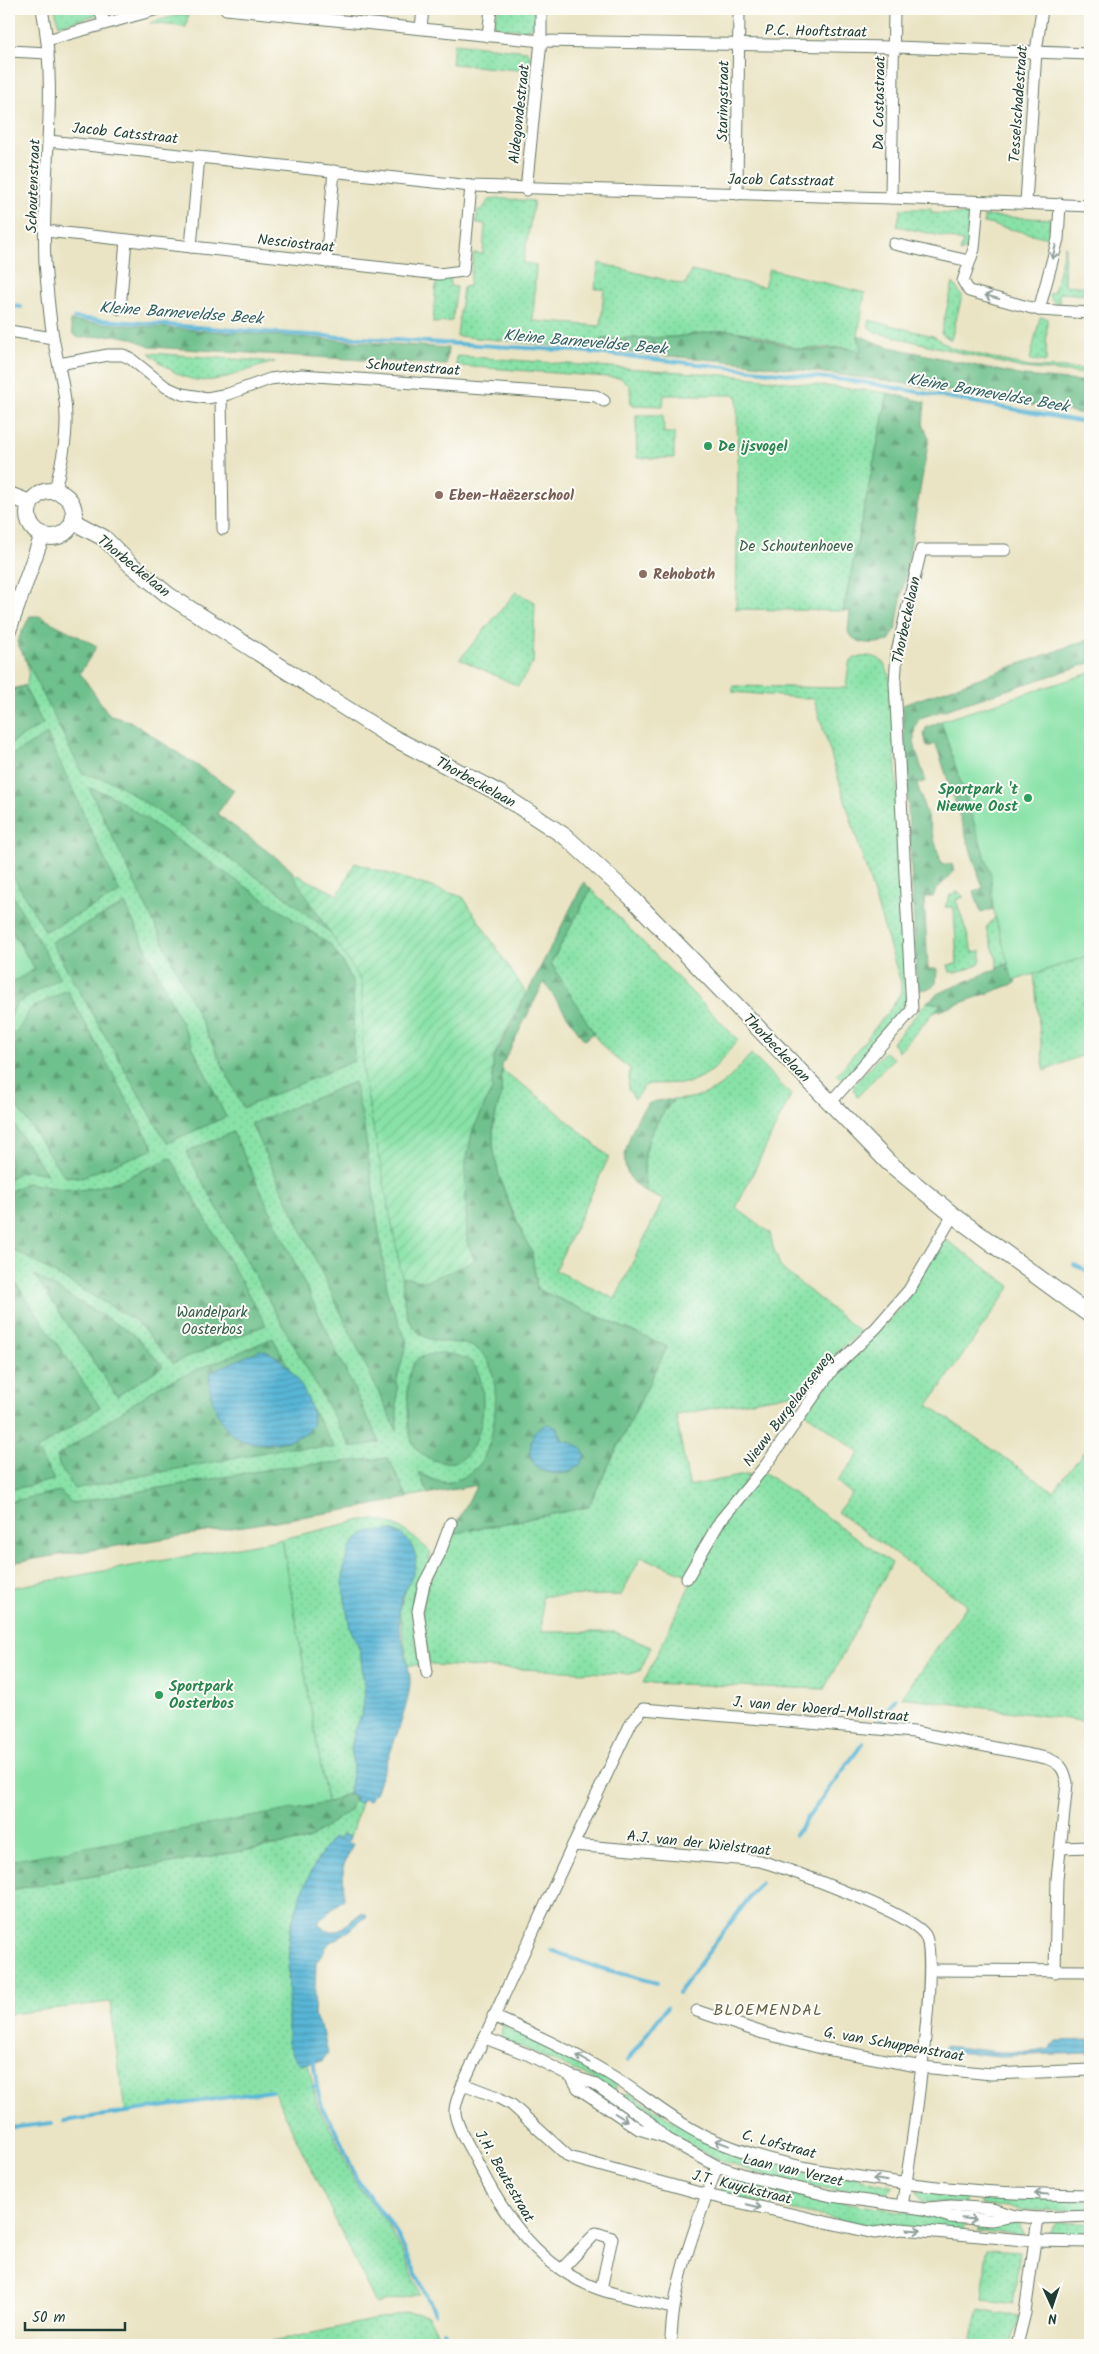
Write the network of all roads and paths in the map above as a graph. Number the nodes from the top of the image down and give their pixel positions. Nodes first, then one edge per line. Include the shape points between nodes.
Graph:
1 (42, 9) edge
2 (100, 9) edge
3 (158, 9) edge
4 (226, 9) edge
5 (423, 9) edge
6 (491, 9) edge
7 (541, 9) edge
8 (739, 9) edge
9 (894, 9) edge
10 (1042, 9) edge
11 (104, 23) junction
12 (421, 28) junction
13 (488, 36) junction
14 (47, 40) junction
15 (541, 41) junction
16 (739, 44) junction
17 (895, 47) junction
18 (9, 51) edge
19 (1036, 52) junction
20 (48, 53) junction
21 (1090, 54) edge
22 (49, 141) junction
23 (199, 156) junction
24 (334, 171) junction
25 (471, 186) junction
26 (526, 190) junction
27 (737, 194) junction
28 (892, 198) junction
29 (978, 202) junction
30 (1026, 202) junction
31 (1060, 204) junction
32 (1090, 206) edge
33 (46, 232) junction
34 (126, 240) junction
35 (894, 244) dead end
36 (191, 247) junction
37 (969, 261) junction
38 (326, 262) junction
39 (120, 309) dead end
40 (1039, 310) junction
41 (1090, 313) edge
42 (9, 331) edge
43 (53, 338) junction
44 (58, 364) junction
45 (221, 396) junction
46 (604, 401) dead end
47 (55, 490) junction
48 (9, 495) edge
49 (30, 503) junction
50 (74, 522) junction
51 (223, 529) dead end
52 (42, 536) junction
53 (1005, 550) dead end
54 (9, 629) edge
55 (830, 1103) junction
56 (954, 1216) junction
57 (1088, 1314) edge
58 (452, 1524) dead end
59 (687, 1578) dead end
60 (427, 1673) dead end
61 (573, 1845) junction
62 (1090, 1847) edge
63 (1060, 1848) junction
64 (930, 1970) junction
65 (1090, 1971) edge
66 (1055, 1972) junction
67 (697, 2011) dead end
68 (493, 2016) junction
69 (485, 2038) junction
70 (922, 2067) junction
71 (1090, 2070) edge
72 (463, 2084) junction
73 (717, 2166) junction
74 (906, 2184) junction
75 (707, 2195) junction
76 (1090, 2195) edge
77 (902, 2206) junction
78 (1090, 2216) edge
79 (1038, 2218) junction
80 (1036, 2241) junction
81 (1090, 2242) edge
82 (562, 2269) junction
83 (601, 2289) junction
84 (672, 2308) junction
85 (671, 2337) dead end
86 (1017, 2345) edge

1 - 14 street, Schoutenstraat
2 - 11 street
3 - 11 street
4 - 12 street, P.C. Hooftstraat
5 - 12 street
6 - 13 street
7 - 15 street, Aldegondestraat
8 - 16 street, Staringstraat
9 - 17 street, Da Costastraat
10 - 19 street, Tesselschadestraat
11 - 14 street
12 - 13 street, P.C. Hooftstraat
13 - 15 street, P.C. Hooftstraat
14 - 20 street, Schoutenstraat
15 - 16 street, P.C. Hooftstraat
15 - 26 street, Aldegondestraat
16 - 17 street, P.C. Hooftstraat
16 - 27 street, Staringstraat
17 - 19 street, P.C. Hooftstraat
17 - 28 street, Da Costastraat
18 - 20 street
19 - 21 street, P.C. Hooftstraat
19 - 30 street, Tesselschadestraat
20 - 22 street, Schoutenstraat
22 - 23 street, Jacob Catsstraat
22 - 33 street, Schoutenstraat
23 - 24 street, Jacob Catsstraat
23 - 36 street
24 - 25 street, Jacob Catsstraat
24 - 38 street
25 - 26 street, Jacob Catsstraat
25 - 38 street, Nesciostraat via 463,271 440,274
26 - 27 street, Jacob Catsstraat
27 - 28 street, Jacob Catsstraat
28 - 29 street, Jacob Catsstraat
29 - 30 street, Jacob Catsstraat
29 - 37 street via 974,249
30 - 31 street, Jacob Catsstraat
31 - 32 street, Jacob Catsstraat
31 -> 40 street via 1058,239
33 - 34 street, Nesciostraat
33 - 43 street, Schoutenstraat via 45,260
34 - 36 street, Nesciostraat
34 - 39 street
35 - 37 street
36 - 38 street, Nesciostraat
40 -> 37 street via 969,291 963,281
40 - 41 street
42 - 43 street
43 - 44 street, Schoutenstraat
44 - 45 street, Schoutenstraat via 122,355 166,387 182,394
44 - 47 street, Schoutenstraat via 66,422 65,444
45 - 46 street, Schoutenstraat via 270,379 302,375 596,396
45 - 51 street
47 - 49 main road via 36,495
47 - 50 main road via 72,502
48 - 49 main road
49 - 52 main road via 27,512 29,522
50 - 52 main road via 61,536
50 - 55 main road, Thorbeckelaan via 104,538 168,595 350,711 499,793 566,837 630,896
52 - 54 street
53 - 55 street, Thorbeckelaan via 921,550 897,652 895,683 912,1010
55 - 56 main road, Thorbeckelaan via 888,1162
56 - 57 main road, Thorbeckelaan
56 - 59 street, Nieuw Burgelaarseweg via 909,1290 876,1328 832,1370 766,1464 720,1521
58 - 60 street via 424,1584 418,1612
61 - 63 street, J. van der Woerd-Mollstraat via 632,1721 643,1709 914,1732 1046,1758 1065,1770 1067,1783
61 - 64 street, A.J. van der Wielstraat via 760,1861 783,1868 900,1916 925,1934 930,1951
61 - 68 street
62 - 63 street
63 - 66 street, J. van der Woerd-Mollstraat via 1056,1878
64 - 66 street
64 - 70 street, A.J. van der Wielstraat
65 - 66 street
67 - 70 street, G. van Schuppenstraat via 813,2046
68 - 69 street
74 -> 68 street, C. Lofstraat via 806,2168 706,2137 565,2048
69 - 72 street
69 - 73 street, Laan van Verzet via 571,2076 578,2088 607,2109
70 - 71 street, G. van Schuppenstraat via 991,2074
70 - 74 street, A.J. van der Wielstraat
72 - 75 street, J.T. Kuyckstraat via 512,2105 569,2157
72 - 82 street, J.H. Beutestraat via 455,2112 482,2172 515,2228
73 - 75 street
73 - 77 street, Laan van Verzet via 831,2196
76 -> 74 street, C. Lofstraat
74 - 77 street, A.J. van der Wielstraat
75 -> 80 street, J.T. Kuyckstraat via 874,2233 907,2229
75 - 84 street via 685,2255
77 - 79 street, Laan van Verzet via 924,2209 971,2207
78 - 79 street, Laan van Verzet
79 - 80 street
80 - 81 street, J.T. Kuyckstraat
80 - 86 street via 1024,2322
82 - 83 street, J.H. Beutestraat
82 - 83 street via 596,2234 612,2238
83 - 84 street, J.H. Beutestraat
84 - 85 street

